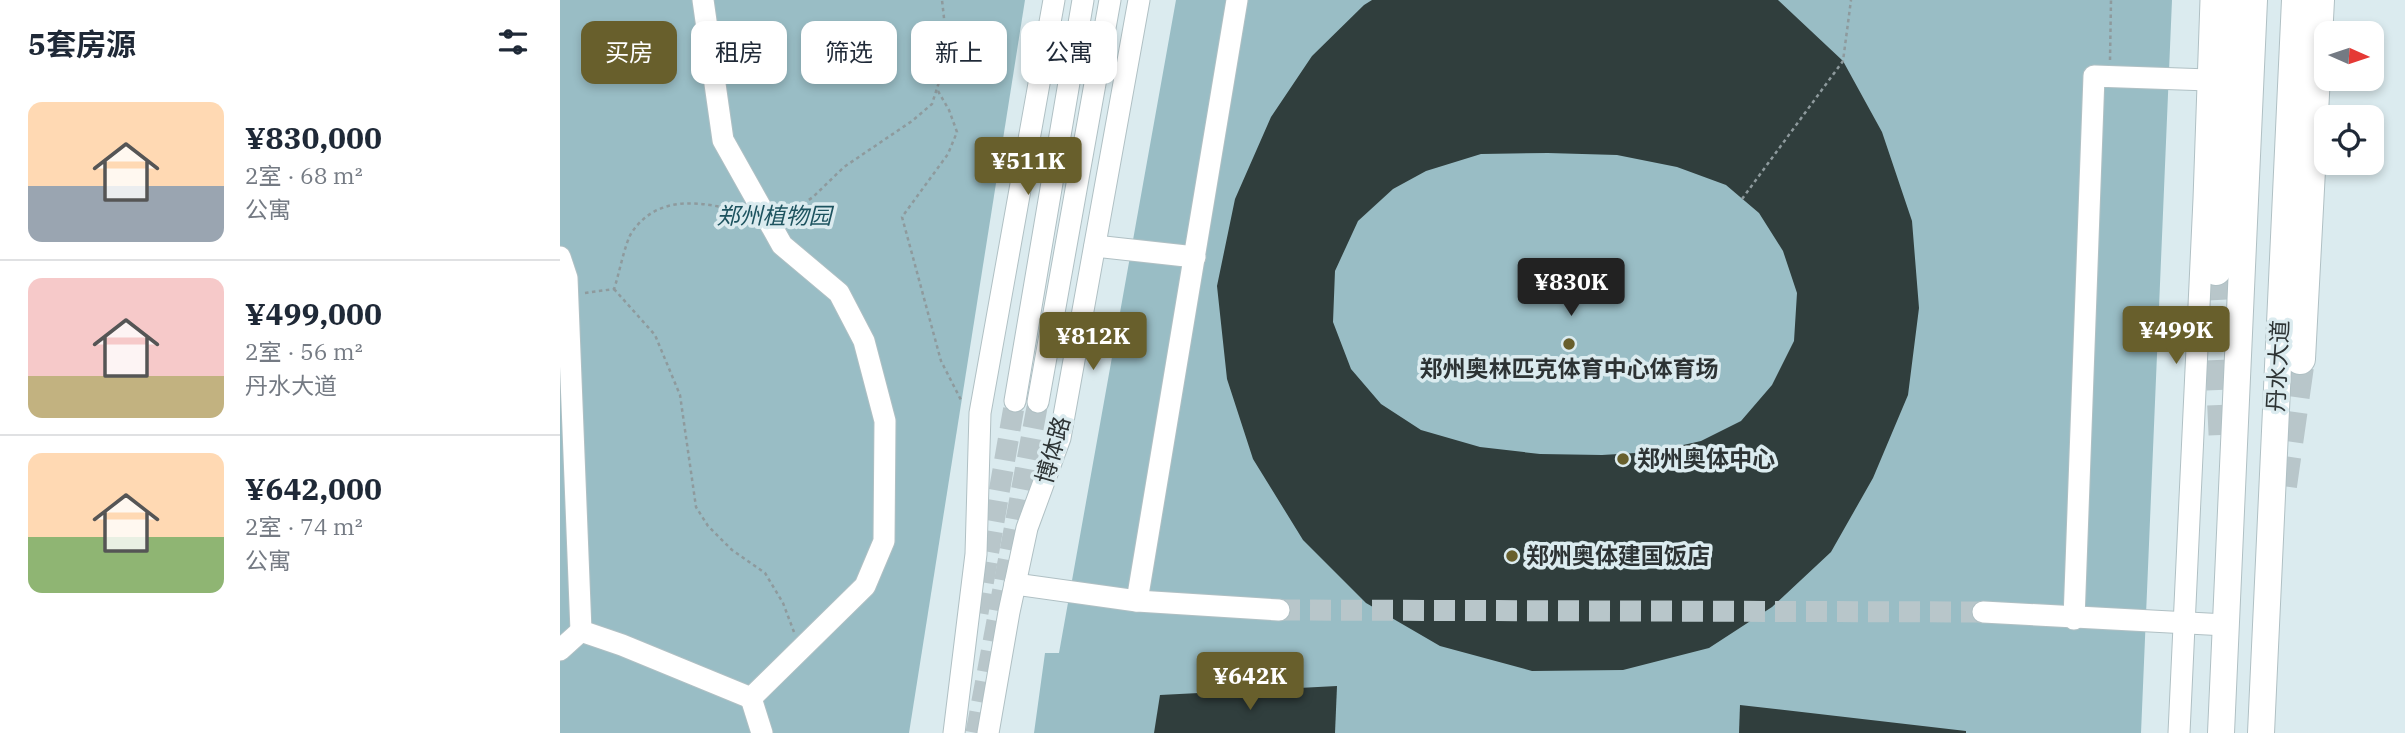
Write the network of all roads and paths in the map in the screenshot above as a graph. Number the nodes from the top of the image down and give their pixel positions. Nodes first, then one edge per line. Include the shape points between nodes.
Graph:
1 (703, 0) edge
2 (942, 0) edge
3 (1054, 0) edge
4 (1083, 0) edge
5 (1110, 0) edge
6 (1139, 0) edge
7 (1237, 0) edge
8 (1851, 0) edge
9 (2111, 0) edge
10 (2211, 0) edge
11 (2229, 0) edge
12 (2254, 0) edge
13 (2295, 0) edge
14 (2319, 0) edge
15 (2110, 76) junction
16 (2208, 80) junction
17 (938, 91) junction
18 (1742, 199) dead end
19 (767, 218) junction
20 (1095, 246) junction
21 (560, 257) edge
22 (1195, 257) junction
23 (2216, 270) tunnel mouth
24 (614, 289) junction
25 (568, 296) junction
26 (2300, 359) tunnel mouth
27 (1015, 401) tunnel mouth
28 (1038, 402) tunnel mouth
29 (980, 409) junction
30 (1015, 584) junction
31 (1137, 601) junction
32 (1279, 610) tunnel mouth
33 (1983, 612) tunnel mouth
34 (2074, 619) junction
35 (2185, 624) junction
36 (2226, 625) junction
37 (581, 631) junction
38 (560, 650) edge
39 (799, 652) junction
40 (751, 698) junction
41 (762, 733) edge
42 (954, 733) edge
43 (988, 733) edge
44 (2179, 733) edge
45 (2221, 733) edge
46 (2261, 733) edge

1 - 19 street via 723,139
2 - 17 path via 948,54
3 - 29 street
4 - 27 street
5 - 28 street
6 - 20 street, 博体路
7 - 22 street
8 - 18 path via 1843,61
9 - 15 path
10 - 16 street
11 - 23 highway
12 - 36 main road, 丹水大道
13 - 46 main road, 丹水大道
14 - 26 highway
15 - 16 street
15 - 34 street via 2094,76
16 - 35 street
17 - 19 path via 932,104 912,121 844,167 813,197 786,216
17 - 29 path via 957,132 948,154 902,218 941,361 961,402
19 - 24 path via 709,203 678,202 648,216 631,233
19 - 39 street via 782,245 839,293 864,341 885,421 884,541 864,586
20 - 22 street
20 - 30 street, 博体路 via 1060,438 1027,528
21 - 25 street
22 - 31 street
24 - 25 path
24 - 39 path via 655,335 680,395 696,507 732,550 765,573 783,603
25 - 37 street
29 - 42 street via 976,554
30 - 31 street
30 - 43 street, 博体路
31 - 32 street
33 - 34 street
34 - 35 street
35 - 36 street
35 - 44 street
36 - 45 main road, 丹水大道
37 - 38 street
37 - 40 street
39 - 40 street
40 - 41 street

